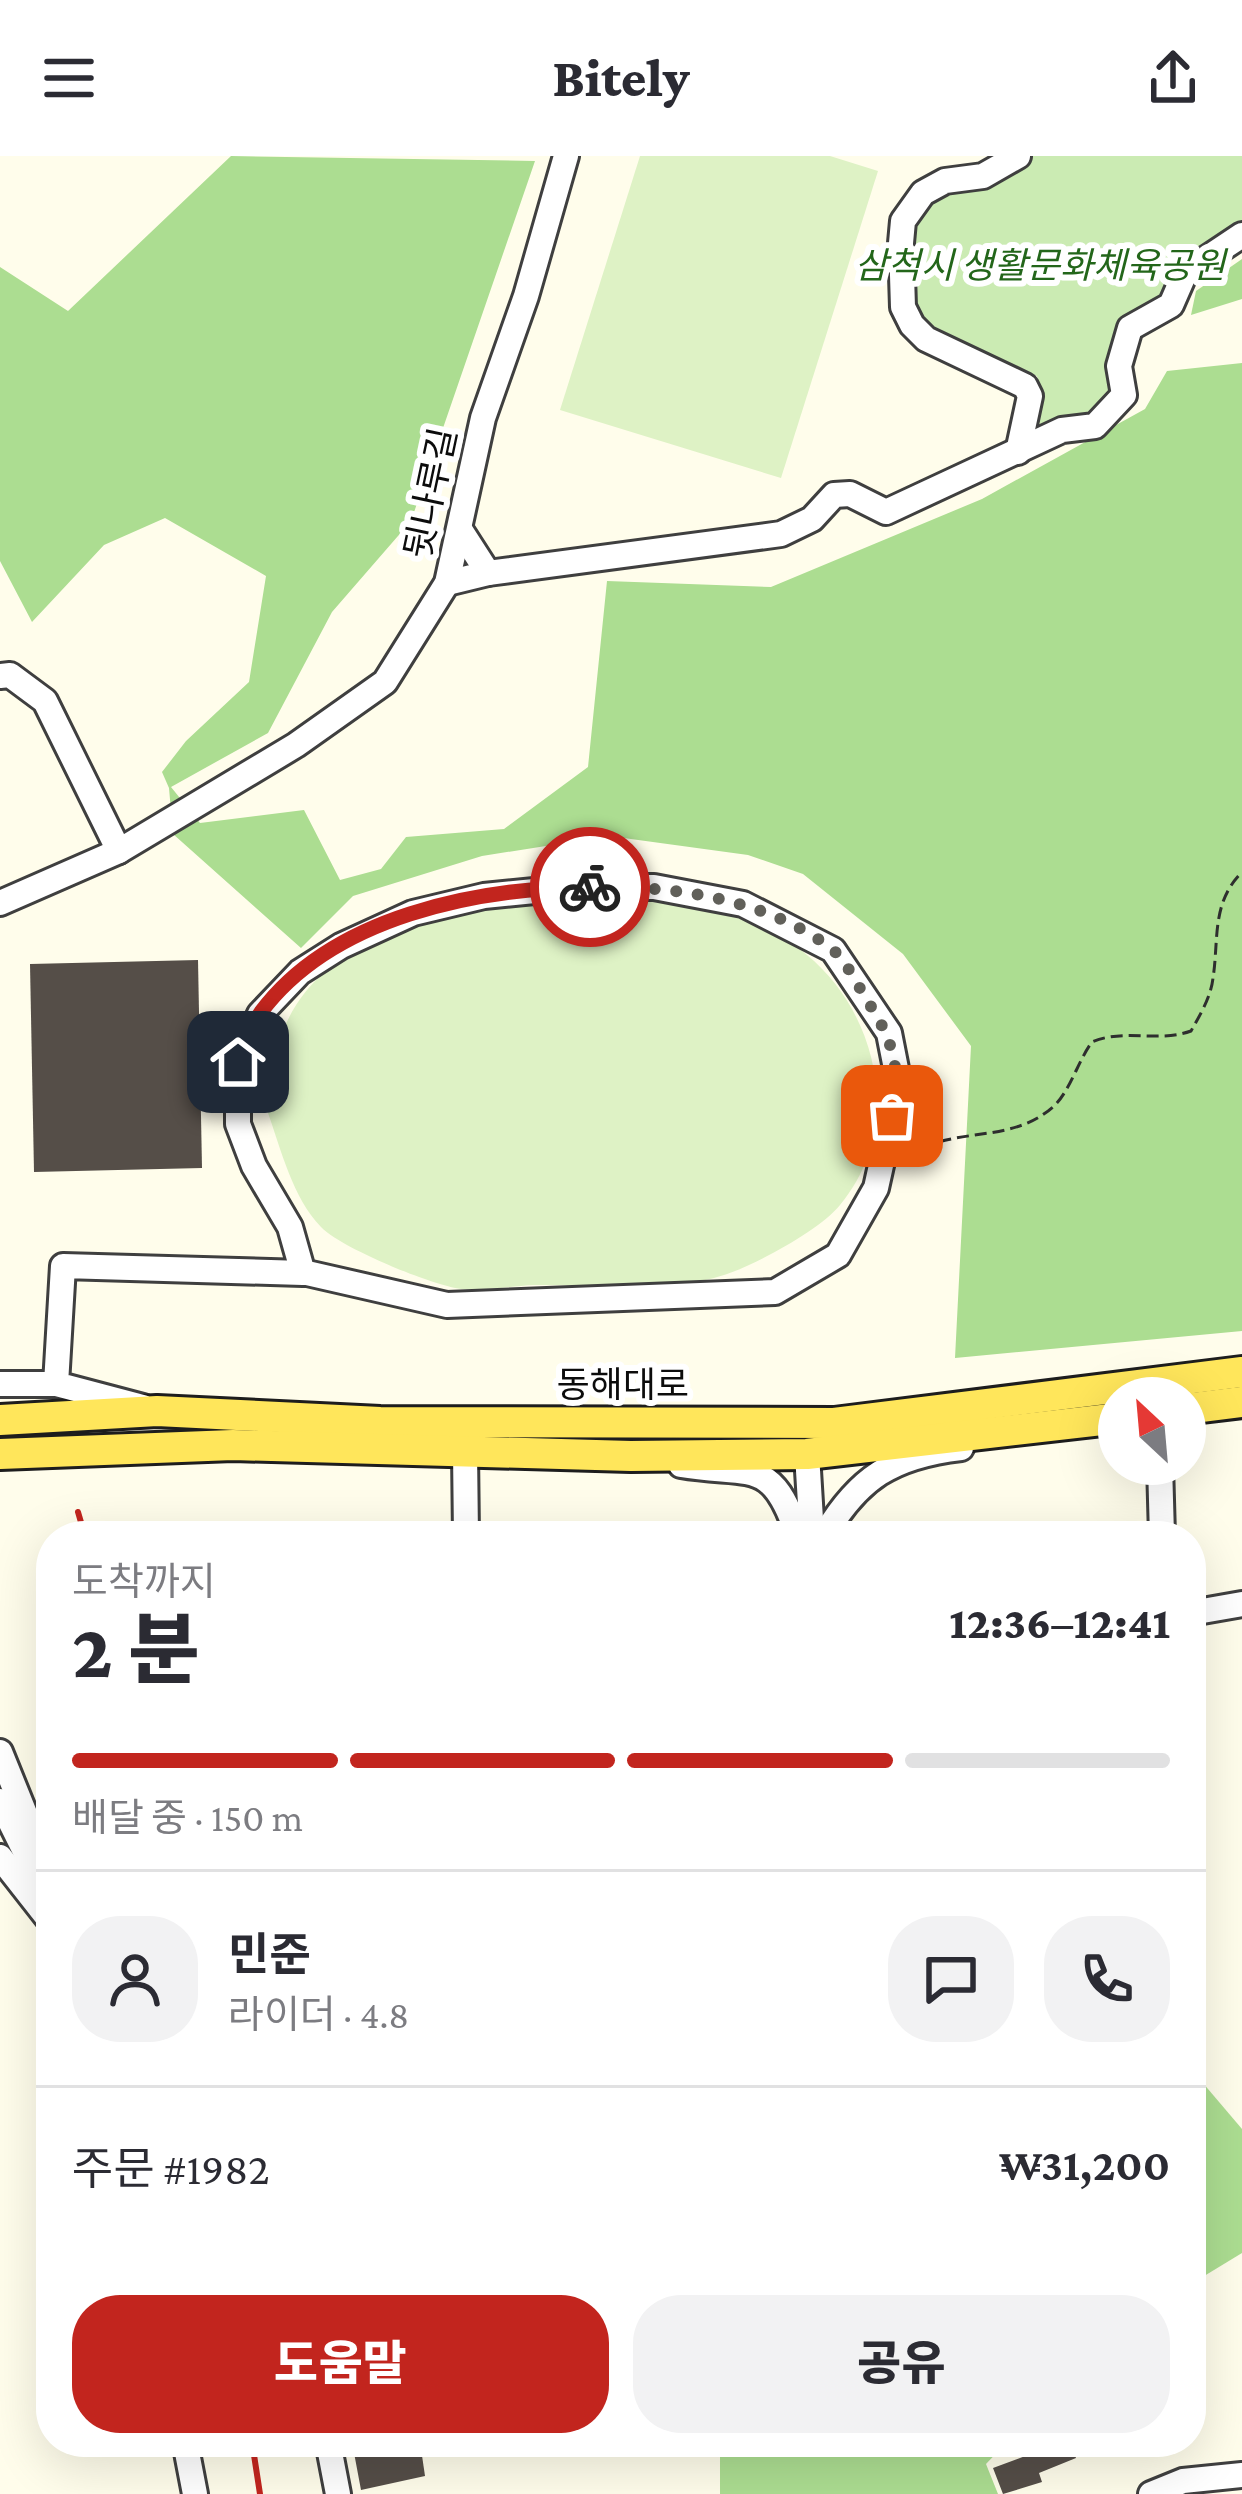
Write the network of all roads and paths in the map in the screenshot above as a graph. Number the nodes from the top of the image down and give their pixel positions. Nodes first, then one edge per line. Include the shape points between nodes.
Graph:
1 (566, 156) edge
2 (1018, 156) edge
3 (1242, 235) edge
4 (1018, 452) junction
5 (460, 532) junction
6 (488, 573) junction
7 (447, 583) junction
8 (0, 676) edge
9 (118, 851) junction
10 (1242, 872) edge
11 (0, 903) edge
12 (878, 1178) junction
13 (303, 1273) junction
14 (1242, 1372) edge
15 (0, 1384) edge
16 (56, 1384) junction
17 (1242, 1402) edge
18 (1206, 1406) edge
19 (157, 1411) junction
20 (0, 1420) edge
21 (1098, 1421) edge
22 (1057, 1426) junction
23 (806, 1439) junction
24 (465, 1451) junction
25 (0, 1454) edge
26 (631, 1456) junction
27 (1161, 1485) edge
28 (466, 1521) edge
29 (791, 1521) edge
30 (811, 1521) edge
31 (833, 1521) edge
32 (1162, 1521) edge
33 (1242, 1604) edge
34 (1206, 1610) edge
35 (0, 1752) edge
36 (0, 1801) edge
37 (36, 1841) edge
38 (0, 1857) edge
39 (36, 1874) edge
40 (36, 1903) edge
41 (188, 2457) edge
42 (331, 2457) edge
43 (1242, 2475) edge
44 (195, 2494) edge
45 (338, 2494) edge
46 (1151, 2494) edge

1 - 5 street, 뒷나루길 via 483,418
2 - 4 street via 923,193 903,221 901,243 903,308 912,325 1025,386 1030,396
3 - 4 street via 1185,272 1172,304 1130,328 1119,366 1124,394 1111,412 1095,426 1062,430
4 - 6 street via 886,512 834,495 812,519 781,534
5 - 6 street
5 - 7 street, 뒷나루길
6 - 7 street
7 - 9 street, 뒷나루길 via 385,682 296,746
8 - 9 street via 45,700
9 - 11 street, 뒷나루길
10 - 12 path via 1220,908 1214,978 1191,1030 1170,1039 1124,1034 1093,1042 1058,1102 1026,1126 956,1135
12 - 13 street via 838,1255 775,1292 447,1305
12 - 13 street via 899,1084 889,1033 833,950 742,904 654,887 484,896 413,913 341,946 300,972 260,1014 238,1062 238,1124 290,1227
13 - 16 street via 63,1266
14 - 23 main road, 동해대로
15 - 16 street
16 - 19 street
17 - 18 main road
19 - 20 main road, 동해대로
19 - 23 main road, 동해대로
21 - 22 main road, 동해대로
22 - 23 main road, 동해대로
22 - 31 street via 881,1472 850,1492
23 - 26 main road, 동해대로
23 - 30 street
24 - 25 main road, 동해대로 via 233,1445
24 - 26 main road, 동해대로
24 - 28 street
26 - 29 street via 756,1470 775,1486
27 - 32 street
33 - 34 street
35 - 37 street
36 - 39 street
38 - 40 street
41 - 44 street
42 - 45 street
43 - 46 street via 1183,2481

